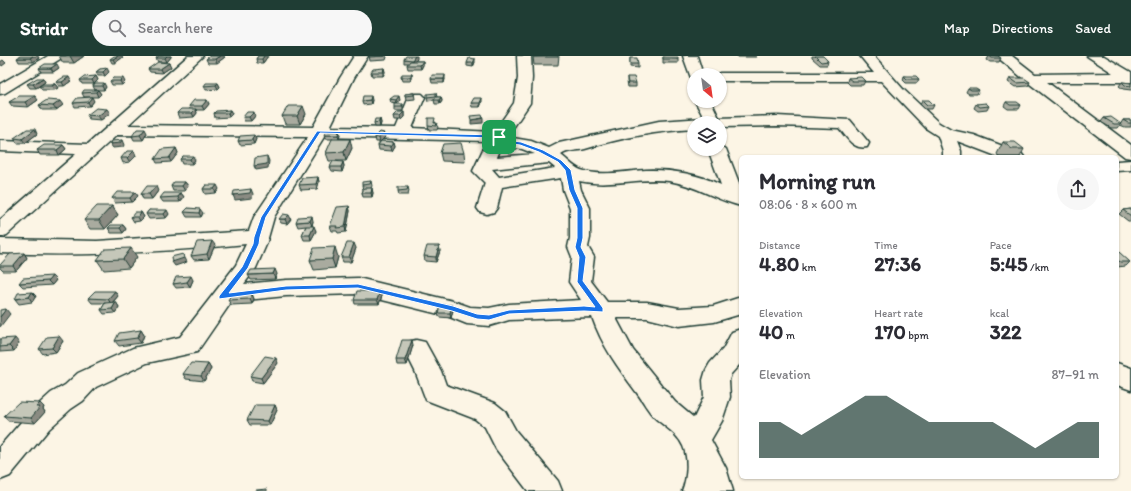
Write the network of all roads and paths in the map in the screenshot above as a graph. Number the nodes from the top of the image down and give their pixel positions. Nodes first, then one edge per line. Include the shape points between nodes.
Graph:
1 (58, 56) edge
2 (196, 56) edge
3 (361, 56) edge
4 (524, 56) edge
5 (690, 56) edge
6 (867, 56) edge
7 (1003, 56) edge
8 (1094, 56) edge
9 (694, 68) edge
10 (0, 72) edge
11 (31, 72) junction
12 (727, 77) edge
13 (886, 77) junction
14 (1031, 78) junction
15 (1130, 78) edge
16 (0, 90) edge
17 (417, 97) dead end
18 (727, 122) edge
19 (687, 124) edge
20 (112, 130) junction
21 (319, 132) junction
22 (402, 133) junction
23 (946, 134) junction
24 (497, 138) junction
25 (861, 143) dead end
26 (0, 146) edge
27 (90, 149) junction
28 (1131, 153) edge
29 (550, 155) junction
30 (952, 155) edge
31 (1010, 155) edge
32 (719, 156) edge
33 (487, 164) junction
34 (1119, 166) edge
35 (1131, 166) edge
36 (568, 170) junction
37 (494, 183) junction
38 (739, 198) edge
39 (739, 199) edge
40 (31, 203) junction
41 (487, 208) dead end
42 (0, 217) edge
43 (0, 231) edge
44 (257, 237) junction
45 (0, 246) edge
46 (229, 293) junction
47 (739, 306) edge
48 (601, 310) junction
49 (739, 342) edge
50 (416, 349) dead end
51 (1119, 374) edge
52 (1131, 380) edge
53 (696, 442) junction
54 (0, 467) edge
55 (547, 491) edge
56 (697, 491) edge
57 (718, 491) edge

1 - 11 street
2 - 20 street
3 - 21 street
4 - 24 street via 522,104
5 - 9 street
6 - 13 street
7 - 14 street
8 - 15 street
10 - 11 street
11 - 16 street
12 - 13 street
13 - 23 street via 933,126
14 - 15 street
14 - 28 street
17 - 22 street
18 - 25 street via 844,123
19 - 29 street via 659,126 600,138 579,146 559,148
20 - 21 street
20 - 27 street
21 - 22 street
21 - 44 street via 270,205
22 - 24 street
23 - 30 street
23 - 31 street via 968,139
24 - 29 street
24 - 33 street
26 - 27 street
27 - 40 street
29 - 33 street via 530,161
29 - 36 street
32 - 38 street via 724,174
33 - 37 street via 482,172 489,175
34 - 35 street
36 - 37 street
36 - 39 street via 583,176 669,176 707,185 722,194
36 - 48 street via 572,190 580,208 578,247 583,257 580,282
37 - 41 street
40 - 42 street
40 - 43 street
44 - 45 street via 161,246
44 - 46 street via 245,268
46 - 48 street via 358,286 477,317 509,312 584,308
46 - 54 street via 188,345 142,355 87,380 45,416
47 - 48 street via 714,314 679,317 647,310
48 - 53 street via 624,358 665,410 681,422
49 - 53 street via 733,355 719,370 716,380 717,398
50 - 55 street via 428,371 435,392 485,411 495,419 506,440
51 - 52 street
53 - 56 street via 701,460 701,483
53 - 57 street via 711,468

